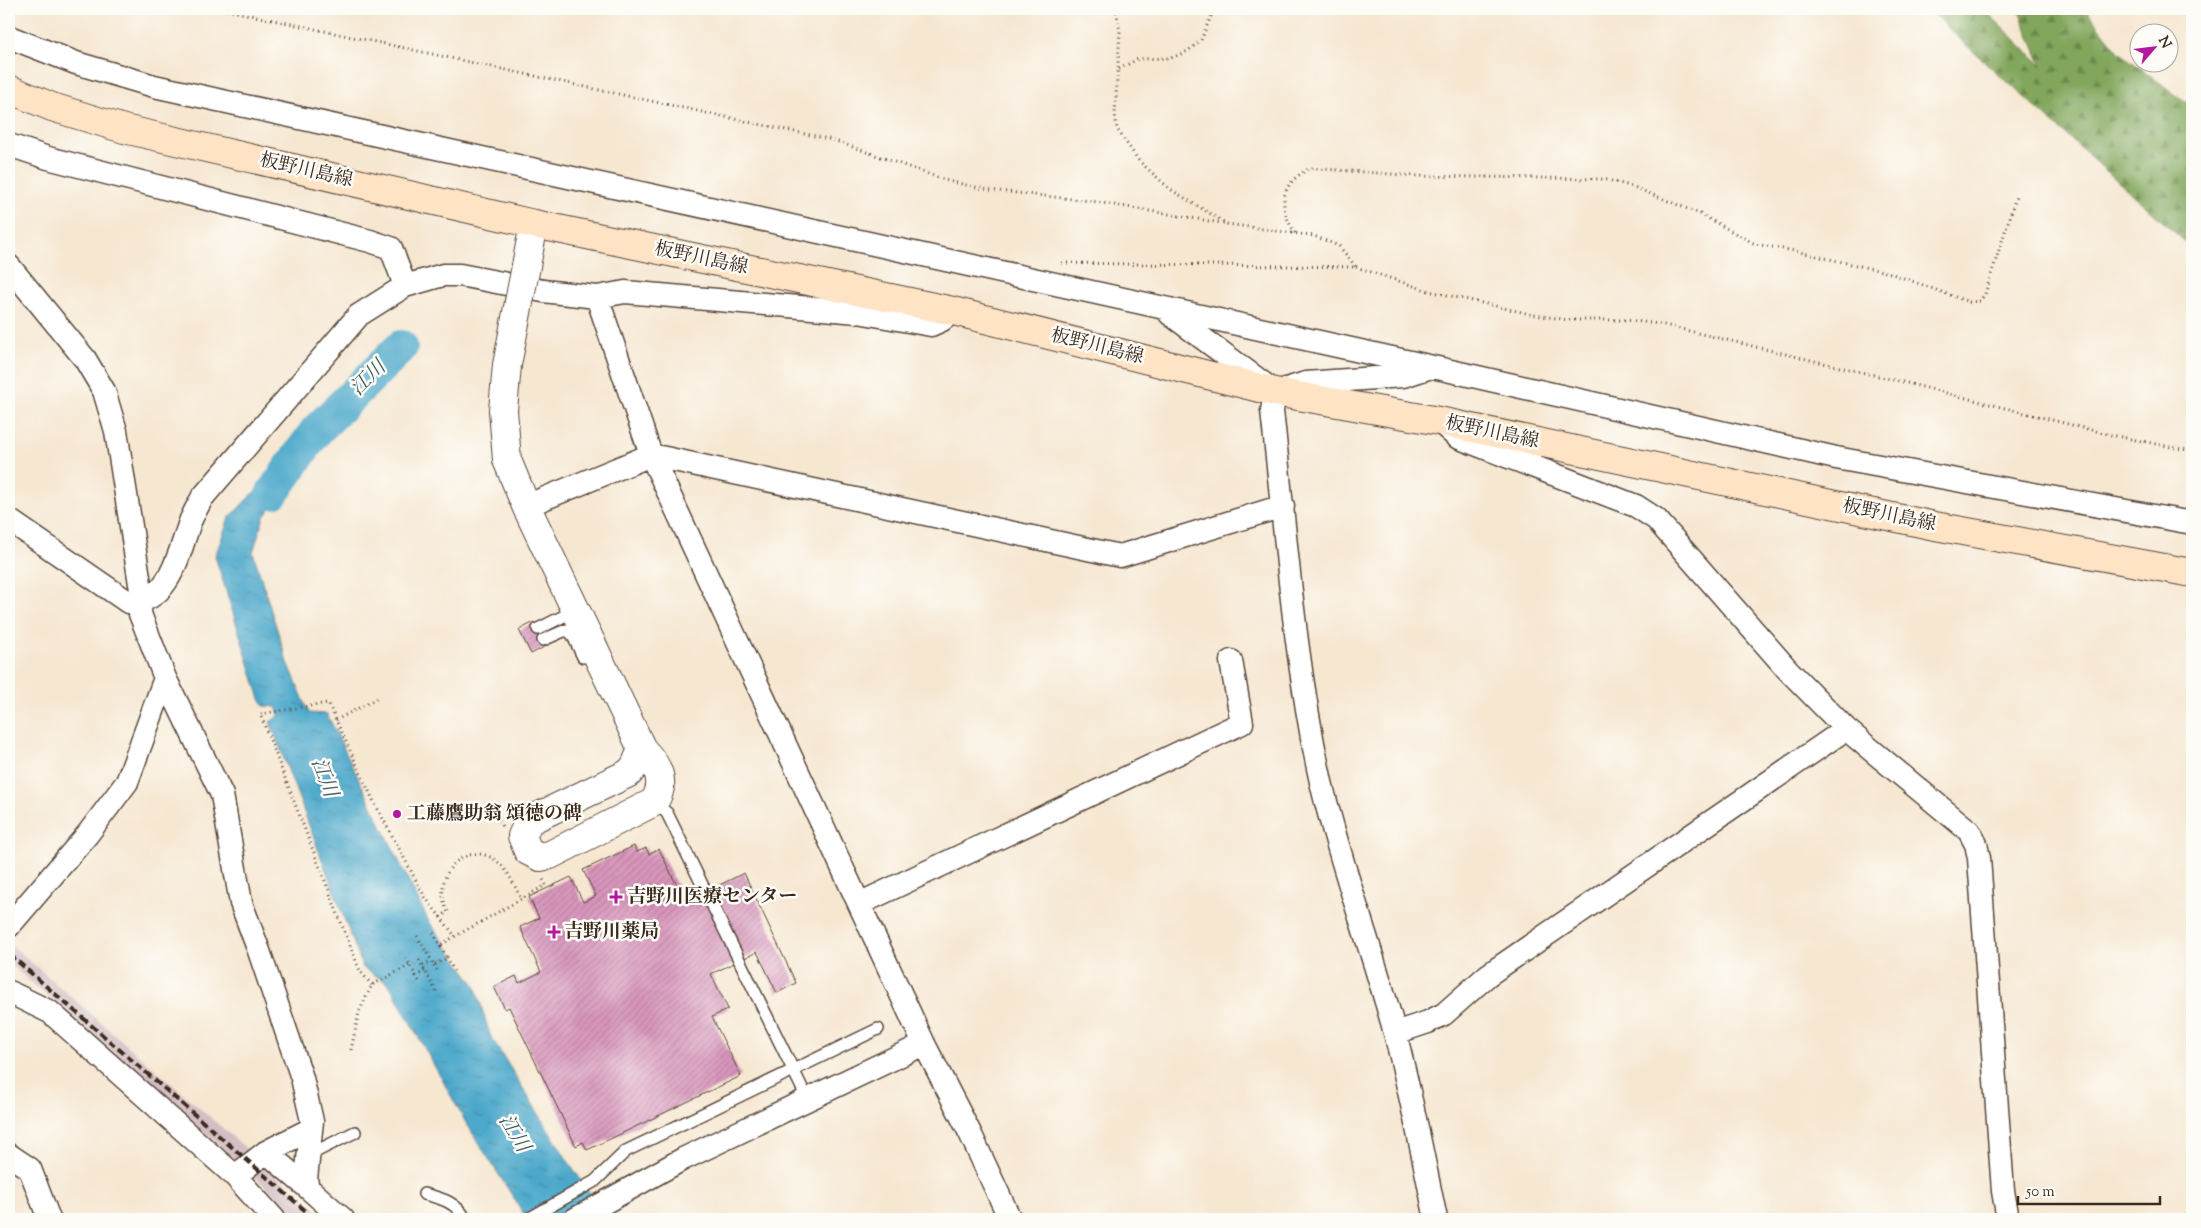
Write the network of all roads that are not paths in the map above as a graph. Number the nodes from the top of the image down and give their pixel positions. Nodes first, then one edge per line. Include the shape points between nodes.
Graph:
1 (9, 37) edge
2 (9, 89) edge
3 (9, 145) edge
4 (534, 224) junction
5 (9, 266) edge
6 (405, 286) junction
7 (597, 297) junction
8 (1164, 309) junction
9 (953, 311) junction
10 (1433, 367) junction
11 (1276, 392) junction
12 (1439, 421) junction
13 (651, 455) junction
14 (526, 506) junction
15 (1282, 506) junction
16 (9, 520) edge
17 (2192, 523) edge
18 (2192, 573) edge
19 (140, 602) junction
20 (576, 610) junction
21 (538, 629) dead end
22 (544, 640) dead end
23 (1231, 661) dead end
24 (589, 669) dead end
25 (164, 678) junction
26 (619, 729) dead end
27 (1846, 729) junction
28 (639, 756) junction
29 (654, 802) junction
30 (859, 904) junction
31 (9, 926) edge
32 (9, 992) edge
33 (878, 1029) dead end
34 (1395, 1033) junction
35 (924, 1044) junction
36 (793, 1070) junction
37 (808, 1100) junction
38 (311, 1129) junction
39 (354, 1132) dead end
40 (266, 1152) junction
41 (307, 1152) junction
42 (9, 1155) edge
43 (235, 1176) junction
44 (308, 1188) junction
45 (424, 1194) dead end
46 (49, 1219) edge
47 (274, 1219) edge
48 (343, 1219) edge
49 (466, 1219) edge
50 (528, 1219) edge
51 (574, 1219) edge
52 (1010, 1219) edge
53 (1436, 1219) edge
54 (2008, 1219) edge

1 - 8 street via 76,63 154,86
2 - 4 main road, 板野川島線 via 52,107 124,129
3 - 6 street via 391,248
4 - 9 main road, 板野川島線
4 - 14 street, bridge via 507,365 503,434 507,460
5 - 19 street via 85,359 104,391 116,431 141,590
6 - 7 street via 443,275 460,275 543,291
6 - 19 street via 359,315 224,471 190,520 165,585
7 - 9 street via 625,292 858,312 931,325
7 - 13 street
8 - 10 street
8 - 11 street
9 - 11 main road, 板野川島線
10 - 11 street via 1403,376 1306,382
10 - 17 street via 1836,458
11 - 12 main road, 板野川島線
11 - 15 street via 1272,411
12 - 18 main road, 板野川島線 via 1935,526
12 - 27 street via 1457,437 1636,506 1656,519 1788,670
13 - 14 street
13 - 15 street via 1120,556
13 - 30 street
14 - 20 street
15 - 34 street via 1300,666 1322,782 1340,853
16 - 19 street via 128,602
19 - 25 street via 140,614
20 - 21 lane
20 - 28 street
22 - 24 lane via 566,630 572,634
23 - 30 street via 1242,723
25 - 31 street via 127,782 87,835
25 - 38 street via 222,795 241,903 302,1078
26 - 28 lane
27 - 34 street via 1488,975 1444,1014
27 - 54 street via 1969,831 1976,844 2003,1191
28 - 29 street via 651,758 662,781
28 - 29 street via 629,773 529,821 523,830 525,847 533,855 550,855
29 - 36 lane via 667,813
30 - 35 street
32 - 43 street via 50,1012
33 - 36 lane
34 - 53 street
35 - 37 street
35 - 52 street
36 - 37 lane
36 - 50 lane via 626,1151 595,1181
37 - 51 street via 683,1159
38 - 40 street
38 - 41 street
39 - 41 lane via 317,1151
40 - 43 street
40 - 44 street
41 - 44 street
42 - 46 street via 30,1170
43 - 47 street
44 - 48 street
45 - 49 lane via 448,1199

